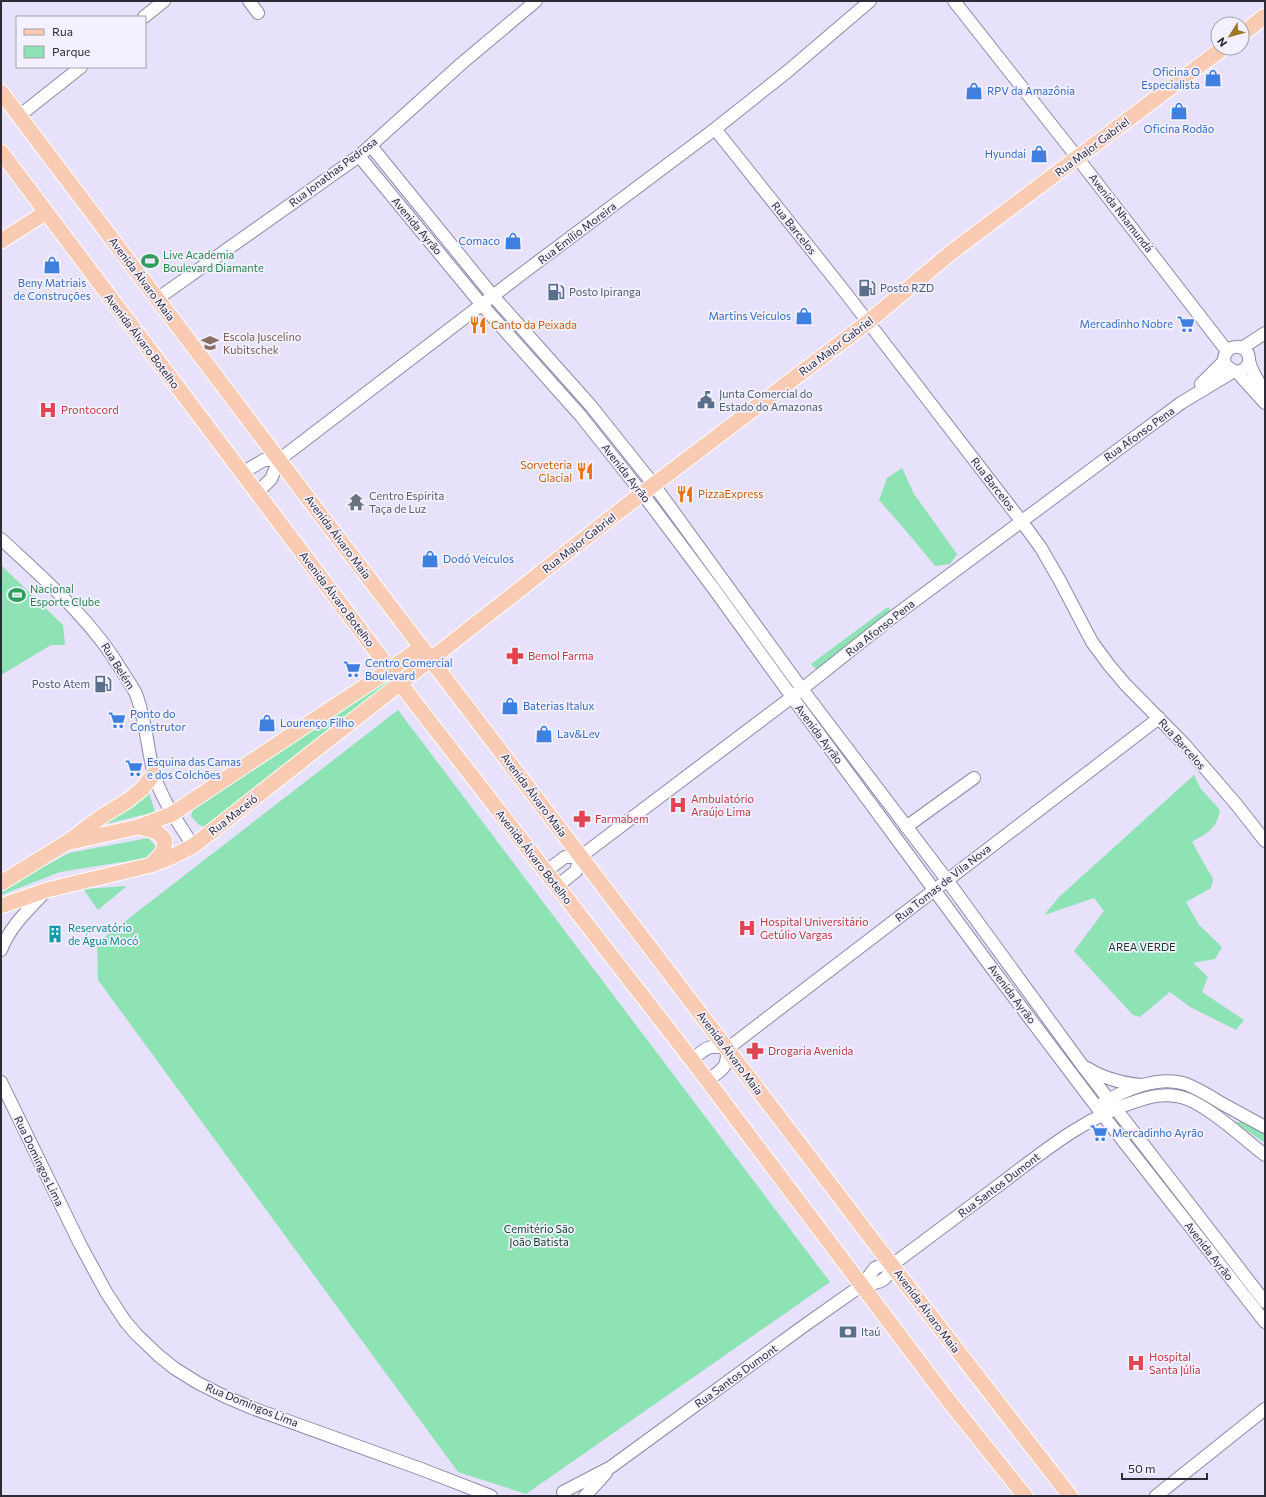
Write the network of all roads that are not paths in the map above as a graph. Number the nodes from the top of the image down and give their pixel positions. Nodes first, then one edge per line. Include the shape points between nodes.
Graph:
1 (164, 1) edge
2 (249, 1) edge
3 (536, 1) edge
4 (870, 1) edge
5 (954, 1) edge
6 (258, 13) dead end
7 (145, 16) edge
8 (1265, 16) edge
9 (1250, 28) edge
10 (1212, 56) edge
11 (80, 68) edge
12 (1, 92) edge
13 (18, 116) junction
14 (714, 130) junction
15 (371, 146) junction
16 (1, 152) edge
17 (359, 156) junction
18 (1078, 158) junction
19 (45, 212) junction
20 (1, 241) edge
21 (493, 296) junction
22 (157, 299) junction
23 (482, 305) junction
24 (868, 322) junction
25 (1265, 333) edge
26 (1265, 341) edge
27 (1226, 356) junction
28 (1247, 356) junction
29 (1235, 372) junction
30 (1265, 392) edge
31 (1181, 403) junction
32 (1265, 403) edge
33 (591, 406) junction
34 (580, 415) junction
35 (279, 460) junction
36 (242, 473) junction
37 (648, 489) junction
38 (257, 493) junction
39 (1022, 522) junction
40 (1, 539) edge
41 (422, 647) junction
42 (431, 659) junction
43 (390, 669) junction
44 (401, 684) junction
45 (802, 689) junction
46 (792, 697) junction
47 (1159, 718) junction
48 (154, 774) junction
49 (974, 778) dead end
50 (172, 814) junction
51 (138, 827) junction
52 (906, 827) junction
53 (1265, 841) edge
54 (66, 843) junction
55 (193, 846) junction
56 (580, 857) junction
57 (151, 865) junction
58 (545, 872) junction
59 (947, 880) junction
60 (1, 883) edge
61 (556, 887) junction
62 (47, 890) junction
63 (935, 890) junction
64 (1, 908) edge
65 (1, 950) edge
66 (727, 1049) junction
67 (692, 1060) junction
68 (1082, 1065) junction
69 (707, 1081) junction
70 (1, 1082) edge
71 (1142, 1085) junction
72 (1112, 1104) junction
73 (1099, 1111) junction
74 (1265, 1127) edge
75 (1265, 1155) edge
76 (892, 1265) junction
77 (1251, 1284) junction
78 (862, 1285) junction
79 (1241, 1292) junction
80 (1265, 1302) edge
81 (1265, 1322) edge
82 (1265, 1409) edge
83 (611, 1467) junction
84 (562, 1495) edge
85 (491, 1496) edge
86 (585, 1496) edge
87 (1025, 1496) edge
88 (1070, 1496) edge
89 (1156, 1496) edge

1 - 7 street
2 - 6 street
3 - 15 street, Rua Jonathas Pedrosa via 461,64
4 - 14 street, Rua Emílio Moreira
5 - 18 street, Avenida Nhamundá
8 - 9 main road
10 - 18 main road, Rua Major Gabriel
11 - 13 street
12 - 13 main road, Avenida Álvaro Maia
13 - 22 main road, Avenida Álvaro Maia
14 - 21 street, Rua Emílio Moreira
14 - 24 street, Rua Barcelos
15 - 17 street, Rua Jonathas Pedrosa
15 - 21 street, Avenida Ayrão
16 - 19 main road, Avenida Álvaro Botelho
17 - 22 street, Rua Jonathas Pedrosa
17 - 23 street, Avenida Ayrão
18 - 24 main road, Rua Major Gabriel via 953,252
18 - 27 street, Avenida Nhamundá
19 - 20 main road
19 - 36 main road, Avenida Álvaro Botelho
21 - 23 street, Rua Emílio Moreira
21 - 33 street, Avenida Ayrão
22 - 35 main road, Avenida Álvaro Maia
23 - 34 street, Avenida Ayrão
23 - 35 street, Rua Emílio Moreira
24 - 37 main road, Rua Major Gabriel
24 - 39 street, Rua Barcelos
25 - 28 street
26 - 28 street
27 - 28 street via 1231,348 1237,347
27 - 29 street via 1228,368
27 - 31 street, Rua Afonso Pena
28 - 29 street via 1246,367
28 - 30 street
29 - 31 street, Rua Afonso Pena
29 - 32 street
31 - 39 street, Rua Afonso Pena
33 - 34 street
33 - 37 street, Avenida Ayrão
34 - 37 street, Avenida Ayrão
35 - 36 street, Rua Emílio Moreira via 264,460
35 - 38 street via 271,480
35 - 41 main road, Avenida Álvaro Maia
36 - 38 main road, Avenida Álvaro Botelho
37 - 42 main road, Rua Major Gabriel
37 - 45 street, Avenida Ayrão
37 - 46 street, Avenida Ayrão via 714,589
38 - 43 main road, Avenida Álvaro Botelho
39 - 45 street, Rua Afonso Pena via 885,623
39 - 47 street, Rua Barcelos via 1041,548 1092,642 1125,684
40 - 48 street, Rua Belém via 84,618 111,652 135,693
41 - 42 main road, Avenida Álvaro Maia
41 - 43 main road
42 - 44 main road, Rua Maceió
42 - 56 main road, Avenida Álvaro Maia
43 - 44 main road, Avenida Álvaro Botelho
43 - 50 main road
44 - 55 main road, Rua Maceió
44 - 58 main road, Avenida Álvaro Botelho
45 - 46 street, Rua Afonso Pena
45 - 52 street, Avenida Ayrão
46 - 56 street, Rua Afonso Pena
46 - 63 street, Avenida Ayrão
47 - 53 street, Rua Barcelos via 1236,804
47 - 59 street, Rua Tomas de Vila Nova
48 - 50 street, Rua Belém
48 - 54 main road via 142,789 127,801
49 - 52 street
50 - 51 main road
50 - 55 street, Rua Belém
51 - 54 main road
51 - 57 main road via 154,830 165,840 163,852
52 - 59 street, Avenida Ayrão
54 - 60 main road
55 - 57 main road, Rua Maceió
56 - 58 street, Rua Afonso Pena via 566,857
56 - 61 street, Rua Afonso Pena via 576,871
56 - 66 main road, Avenida Álvaro Maia
57 - 62 main road, Rua Maceió
58 - 61 main road, Avenida Álvaro Botelho
59 - 63 street, Rua Tomas de Vila Nova
59 - 68 street, Avenida Ayrão
61 - 67 main road, Avenida Álvaro Botelho
62 - 64 main road, Rua Maceió
62 - 65 street via 19,920
63 - 66 street, Rua Tomas de Vila Nova
63 - 73 street, Avenida Ayrão
66 - 67 street via 709,1046
66 - 69 street via 727,1062 724,1067
66 - 76 main road, Avenida Álvaro Maia
67 - 69 main road, Avenida Álvaro Botelho
68 - 71 street via 1104,1078
68 - 72 street, Avenida Ayrão
69 - 78 main road
70 - 85 street, Rua Domingos Lima via 106,1292 125,1321 158,1355 198,1383 252,1408
71 - 72 street, Rua Santos Dumont
71 - 74 street, Rua Santos Dumont via 1169,1081 1185,1084
72 - 73 street, Rua Santos Dumont
72 - 75 street, Rua Santos Dumont via 1165,1094 1182,1097 1218,1117
72 - 77 street, Avenida Ayrão
73 - 76 street, Rua Santos Dumont
73 - 79 street, Avenida Ayrão
76 - 78 street, Rua Santos Dumont via 875,1268
76 - 88 main road, Avenida Álvaro Maia
77 - 79 street
77 - 80 street, Avenida Ayrão
78 - 83 street, Rua Santos Dumont
78 - 87 main road
79 - 81 street, Avenida Ayrão
82 - 89 street
83 - 84 street, Rua Santos Dumont
83 - 86 street, Rua Santos Dumont

